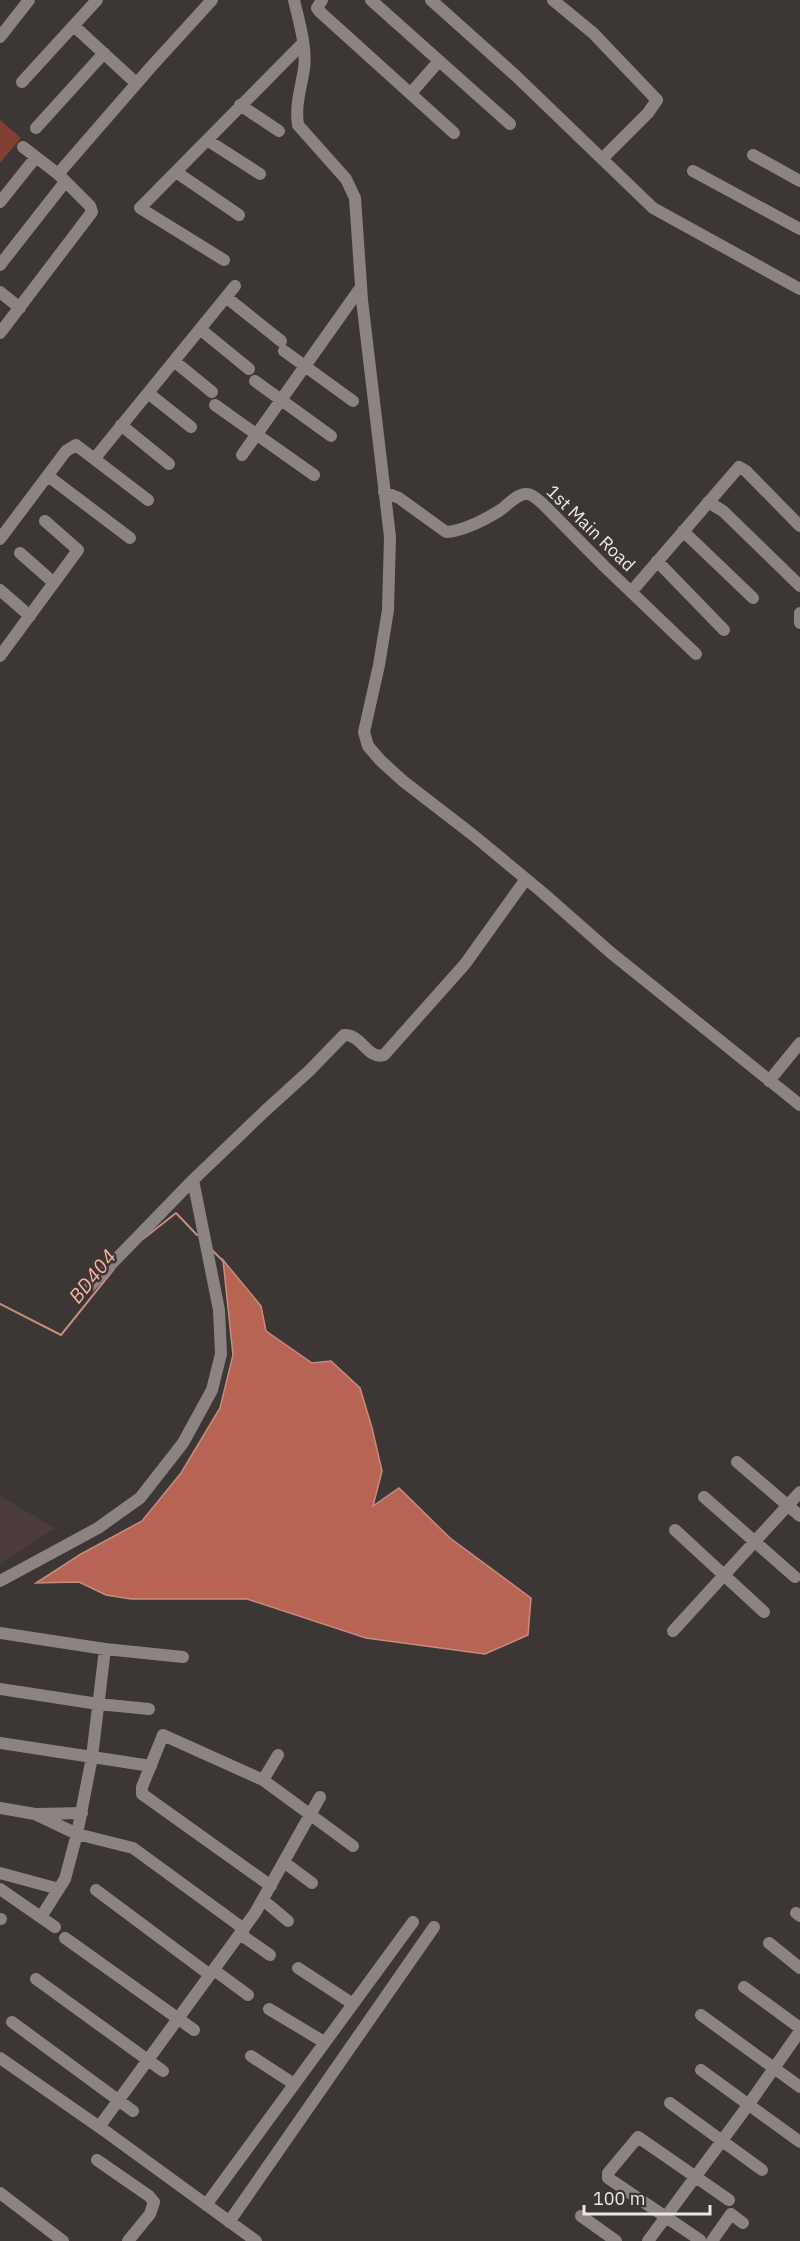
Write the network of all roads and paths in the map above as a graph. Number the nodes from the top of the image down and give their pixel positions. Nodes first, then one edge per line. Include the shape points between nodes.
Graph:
1 (29, 0) edge
2 (97, 0) edge
3 (212, 0) edge
4 (294, 0) edge
5 (322, 0) edge
6 (371, 0) edge
7 (431, 0) edge
8 (553, 0) edge
9 (74, 26) junction
10 (0, 37) edge
11 (302, 44) junction
12 (104, 53) junction
13 (439, 62) junction
14 (22, 82) dead end
15 (136, 83) junction
16 (411, 93) junction
17 (240, 105) junction
18 (510, 124) dead end
19 (36, 128) dead end
20 (279, 131) dead end
21 (454, 133) dead end
22 (207, 140) junction
23 (23, 147) dead end
24 (753, 155) dead end
25 (36, 157) junction
26 (602, 159) junction
27 (693, 171) dead end
28 (176, 172) junction
29 (260, 174) dead end
30 (62, 178) junction
31 (800, 181) edge
32 (0, 202) edge
33 (239, 215) dead end
34 (800, 229) edge
35 (224, 260) dead end
36 (0, 266) edge
37 (235, 286) dead end
38 (361, 287) junction
39 (800, 289) edge
40 (0, 292) edge
41 (226, 297) junction
42 (20, 308) junction
43 (200, 329) junction
44 (0, 333) edge
45 (174, 361) junction
46 (306, 366) junction
47 (212, 392) dead end
48 (148, 393) junction
49 (282, 400) junction
50 (353, 401) dead end
51 (215, 405) dead end
52 (121, 425) junction
53 (190, 427) dead end
54 (257, 434) junction
55 (331, 436) dead end
56 (242, 455) dead end
57 (95, 458) junction
58 (169, 464) dead end
59 (314, 475) dead end
60 (48, 476) junction
61 (384, 492) junction
62 (148, 500) dead end
63 (708, 502) junction
64 (45, 521) dead end
65 (800, 526) edge
66 (683, 531) junction
67 (130, 538) dead end
68 (0, 539) edge
69 (20, 553) dead end
70 (657, 561) junction
71 (54, 583) junction
72 (800, 586) edge
73 (0, 590) edge
74 (631, 592) junction
75 (753, 598) dead end
76 (800, 613) edge
77 (30, 616) junction
78 (800, 623) edge
79 (724, 630) dead end
80 (2, 649) edge
81 (696, 654) dead end
82 (526, 879) junction
83 (800, 1043) edge
84 (769, 1081) junction
85 (800, 1105) edge
86 (193, 1180) junction
87 (90, 1286) dead end
88 (737, 1462) dead end
89 (800, 1492) edge
90 (704, 1497) dead end
91 (788, 1506) junction
92 (800, 1516) edge
93 (675, 1530) dead end
94 (755, 1542) junction
95 (724, 1575) junction
96 (795, 1577) dead end
97 (0, 1581) edge
98 (764, 1612) dead end
99 (673, 1631) dead end
100 (0, 1633) edge
101 (105, 1649) junction
102 (183, 1657) dead end
103 (0, 1689) edge
104 (99, 1704) junction
105 (149, 1709) dead end
106 (0, 1743) edge
107 (278, 1755) dead end
108 (92, 1756) junction
109 (151, 1766) junction
110 (263, 1780) junction
111 (320, 1797) dead end
112 (0, 1808) edge
113 (82, 1813) junction
114 (36, 1814) junction
115 (310, 1814) junction
116 (77, 1834) junction
117 (353, 1846) dead end
118 (285, 1863) junction
119 (0, 1873) edge
120 (312, 1883) dead end
121 (271, 1887) junction
122 (0, 1888) edge
123 (59, 1889) junction
124 (96, 1890) dead end
125 (263, 1900) junction
126 (41, 1917) junction
127 (288, 1921) dead end
128 (413, 1922) dead end
129 (55, 1927) dead end
130 (434, 1927) dead end
131 (242, 1931) junction
132 (65, 1938) dead end
133 (769, 1943) dead end
134 (270, 1955) dead end
135 (298, 1968) dead end
136 (800, 1968) edge
137 (212, 1972) junction
138 (36, 1979) dead end
139 (744, 1987) dead end
140 (248, 1995) dead end
141 (353, 2004) junction
142 (269, 2009) dead end
143 (701, 2015) dead end
144 (178, 2019) junction
145 (12, 2022) dead end
146 (800, 2029) edge
147 (194, 2030) dead end
148 (324, 2042) junction
149 (251, 2056) dead end
150 (0, 2058) edge
151 (148, 2060) junction
152 (774, 2068) junction
153 (701, 2070) dead end
154 (163, 2071) dead end
155 (294, 2084) junction
156 (800, 2087) edge
157 (118, 2100) junction
158 (670, 2103) dead end
159 (749, 2104) junction
160 (133, 2111) dead end
161 (99, 2127) junction
162 (722, 2140) junction
163 (800, 2142) edge
164 (97, 2160) dead end
165 (762, 2170) dead end
166 (695, 2177) junction
167 (0, 2193) edge
168 (729, 2200) dead end
169 (206, 2205) junction
170 (581, 2216) dead end
171 (667, 2218) junction
172 (229, 2222) junction
173 (743, 2223) dead end
174 (700, 2240) edge
175 (63, 2241) edge
176 (128, 2241) edge
177 (256, 2241) edge
178 (616, 2241) edge
179 (648, 2241) edge
180 (712, 2241) edge

1 - 10 street
2 - 9 street
3 - 15 street
4 - 11 street
5 - 16 street via 319,11
6 - 13 street
7 - 26 street
8 - 26 street via 593,33 657,100
9 - 12 street
9 - 14 street
11 - 17 street
11 - 38 street via 304,67 298,125 346,179 355,198
12 - 15 street
12 - 19 street
13 - 16 street
13 - 18 street
15 - 30 street
16 - 21 street
17 - 20 street
17 - 22 street
22 - 28 street
22 - 29 street
23 - 25 street
24 - 31 street
25 - 30 street
25 - 32 street
26 - 39 street via 652,208
27 - 34 street
28 - 33 street
28 - 35 street via 140,208
30 - 36 street
30 - 42 street via 92,212
37 - 41 street
38 - 46 street
38 - 61 street
40 - 42 street
41 - 43 street
41 - 46 street
42 - 44 street
43 - 45 street
43 - 49 street
45 - 47 street
45 - 48 street
46 - 49 street
46 - 50 street
48 - 52 street
48 - 53 street
49 - 54 street
49 - 55 street
51 - 54 street
52 - 57 street
52 - 58 street
54 - 56 street
54 - 59 street
57 - 60 street via 76,445
57 - 62 street
60 - 67 street
60 - 68 street
61 - 74 street, 1st Main Road via 399,498 446,532 499,511 520,496 531,495
61 - 82 street via 390,537 388,610 365,741 403,781
63 - 65 street via 739,467
63 - 66 street
63 - 72 street via 723,511
64 - 71 street via 78,550
66 - 70 street
66 - 75 street
69 - 71 street
70 - 74 street
70 - 79 street
71 - 77 street
73 - 77 street
74 - 81 street, 1st Main Road
76 - 78 street
77 - 80 street
82 - 84 street
82 - 86 street via 465,964 384,1055 374,1055 356,1037 344,1035
83 - 84 street
84 - 85 street
86 - 87 street
86 - 97 street via 219,1310 221,1354 212,1390 183,1443 140,1498 98,1528
88 - 91 street
89 - 91 street
90 - 94 street
91 - 92 street
91 - 94 street
93 - 95 street
94 - 95 street
94 - 96 street
95 - 98 street
95 - 99 street
100 - 101 street
101 - 102 street
101 - 104 street
103 - 104 street
104 - 105 street
104 - 108 street
106 - 108 street
107 - 110 street
108 - 109 street
108 - 113 street
109 - 110 street via 163,1735
109 - 121 street via 142,1794
110 - 115 street
111 - 115 street
112 - 114 street
113 - 114 street
113 - 116 street
114 - 116 street
115 - 117 street
115 - 118 street
116 - 123 street
116 - 131 street via 133,1848
118 - 120 street
118 - 121 street
119 - 123 street
121 - 125 street
122 - 126 street
123 - 126 street
124 - 137 street
125 - 127 street
125 - 131 street
126 - 129 street
128 - 141 street
130 - 172 street
131 - 134 street
131 - 137 street
132 - 144 street
133 - 136 street
135 - 141 street
137 - 140 street
137 - 144 street
138 - 151 street
139 - 146 street
141 - 148 street
142 - 148 street
143 - 152 street
144 - 147 street
144 - 151 street
145 - 157 street
146 - 152 street
148 - 155 street
149 - 155 street
150 - 161 street
151 - 154 street
151 - 157 street
152 - 156 street
152 - 159 street
153 - 159 street
155 - 169 street
157 - 160 street
157 - 161 street
158 - 162 street
159 - 162 street
159 - 163 street
161 - 169 street
162 - 165 street
162 - 166 street
164 - 176 street via 154,2202 150,2214
166 - 168 street
166 - 171 street
166 - 171 street via 638,2137 608,2173 608,2178
167 - 175 street
169 - 172 street
170 - 178 street
171 - 174 street
171 - 179 street
172 - 177 street
173 - 180 street via 731,2214

